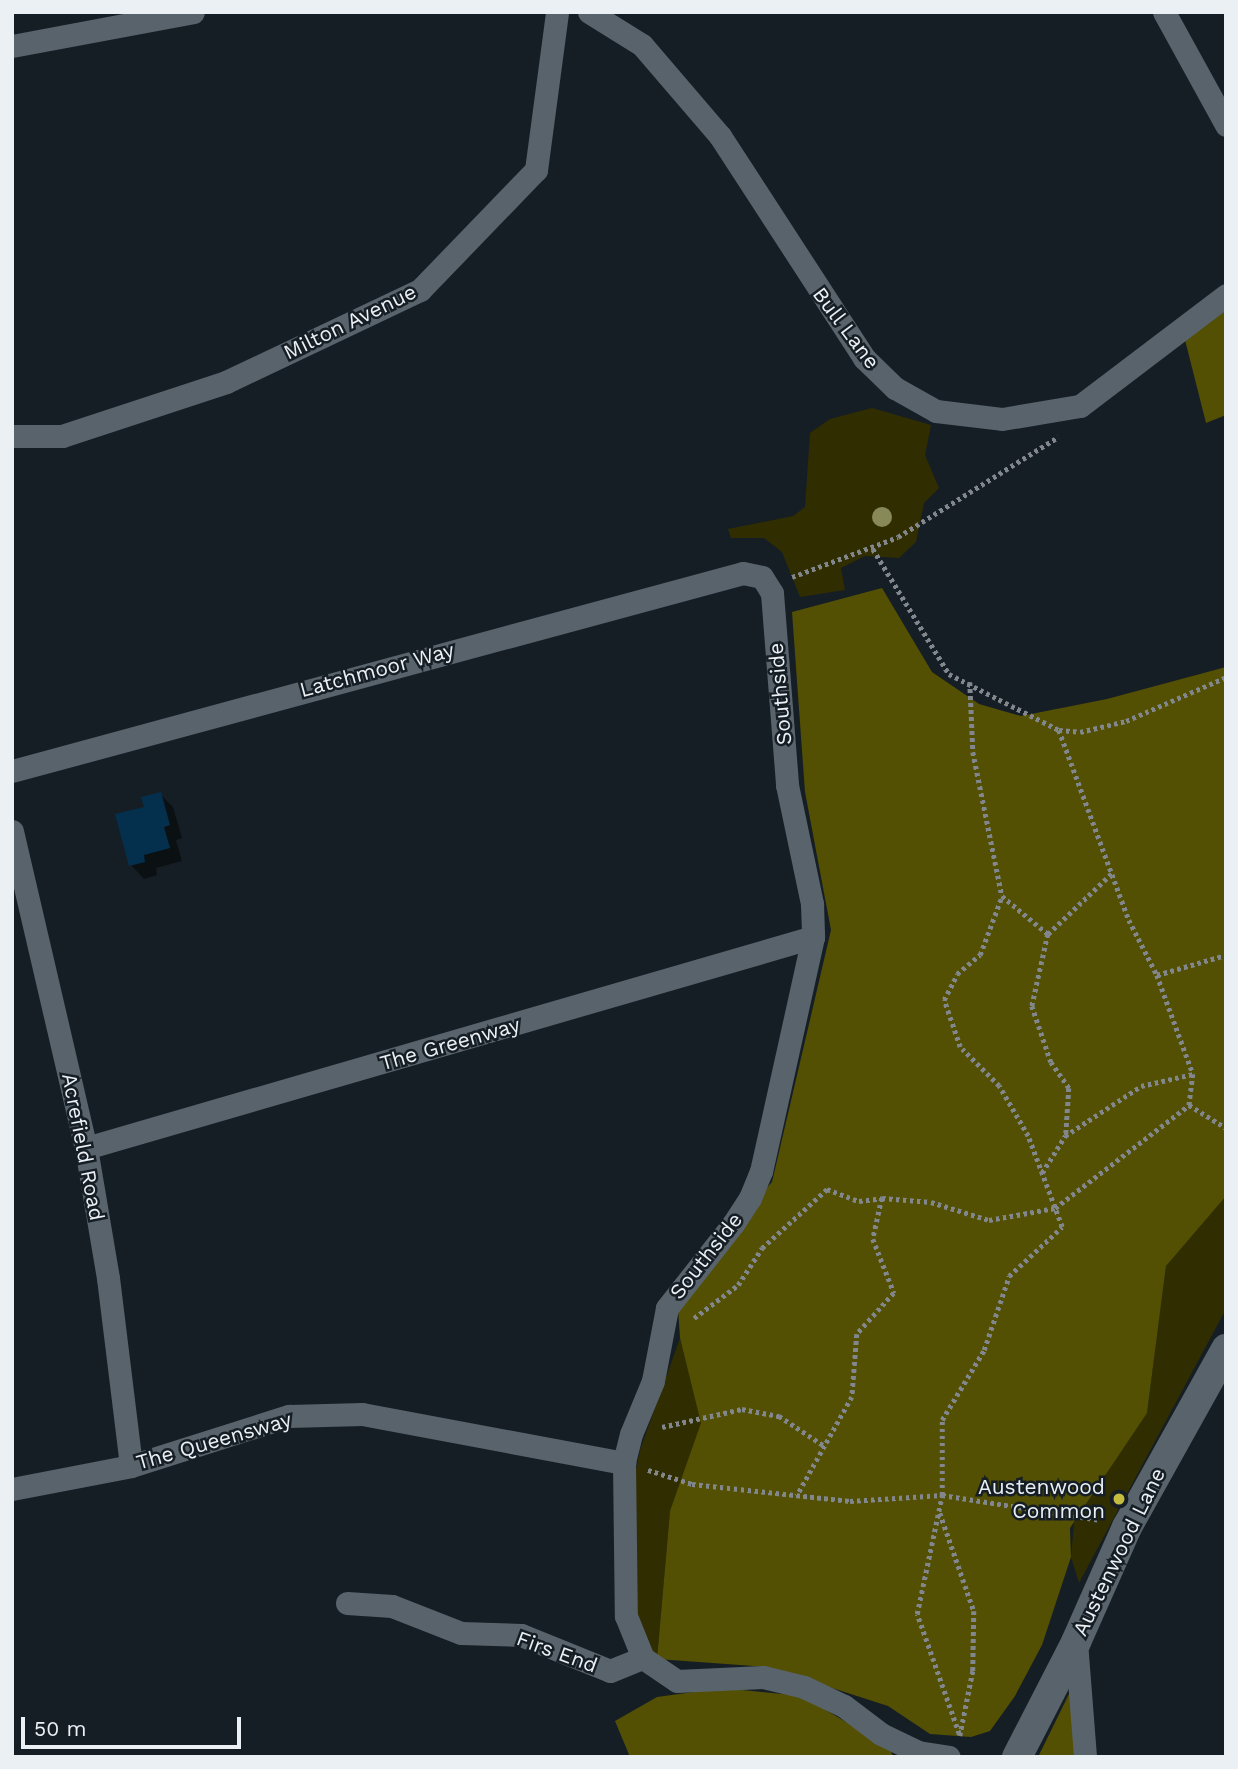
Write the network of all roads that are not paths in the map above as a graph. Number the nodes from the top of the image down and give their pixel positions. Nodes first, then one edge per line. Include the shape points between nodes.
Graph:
1 (193, 12) edge
2 (557, 12) edge
3 (589, 12) edge
4 (1164, 12) edge
5 (12, 46) edge
6 (1226, 125) edge
7 (1226, 295) edge
8 (12, 436) edge
9 (772, 593) joint
10 (12, 771) edge
11 (12, 831) edge
12 (813, 937) junction
13 (86, 1149) junction
14 (1226, 1349) edge
15 (624, 1463) junction
16 (131, 1466) junction
17 (12, 1489) edge
18 (347, 1603) dead end
19 (1076, 1642) junction
20 (643, 1658) junction
21 (954, 1752) edge
22 (919, 1754) edge
23 (1017, 1757) edge
24 (1085, 1757) edge

1 - 5 street
2 - 8 street, Milton Avenue via 536,170 419,290 226,382 62,436
3 - 7 street, Bull Lane via 642,45 720,136 824,303 864,358 895,388 936,411 1002,419 1080,406
4 - 6 street
9 - 10 street, Latchmoor Way via 762,577 743,573
9 - 12 street, Southside via 787,785 812,904
11 - 13 street, Acrefield Road
12 - 13 street, The Greenway
12 - 15 street, Southside via 761,1171 750,1198 716,1250 667,1308 653,1381
13 - 16 street, Acrefield Road via 108,1278
14 - 19 street, Austenwood Lane via 1127,1527
15 - 16 street, The Queensway via 362,1414 289,1416
15 - 20 street, Southside via 626,1616
16 - 17 street, The Queensway
18 - 20 street, Firs End via 392,1606 461,1633 522,1635 610,1671
19 - 23 street, Austenwood Lane
19 - 24 street
20 - 22 street via 677,1681 763,1677 804,1687 844,1706 881,1734
21 - 22 street

